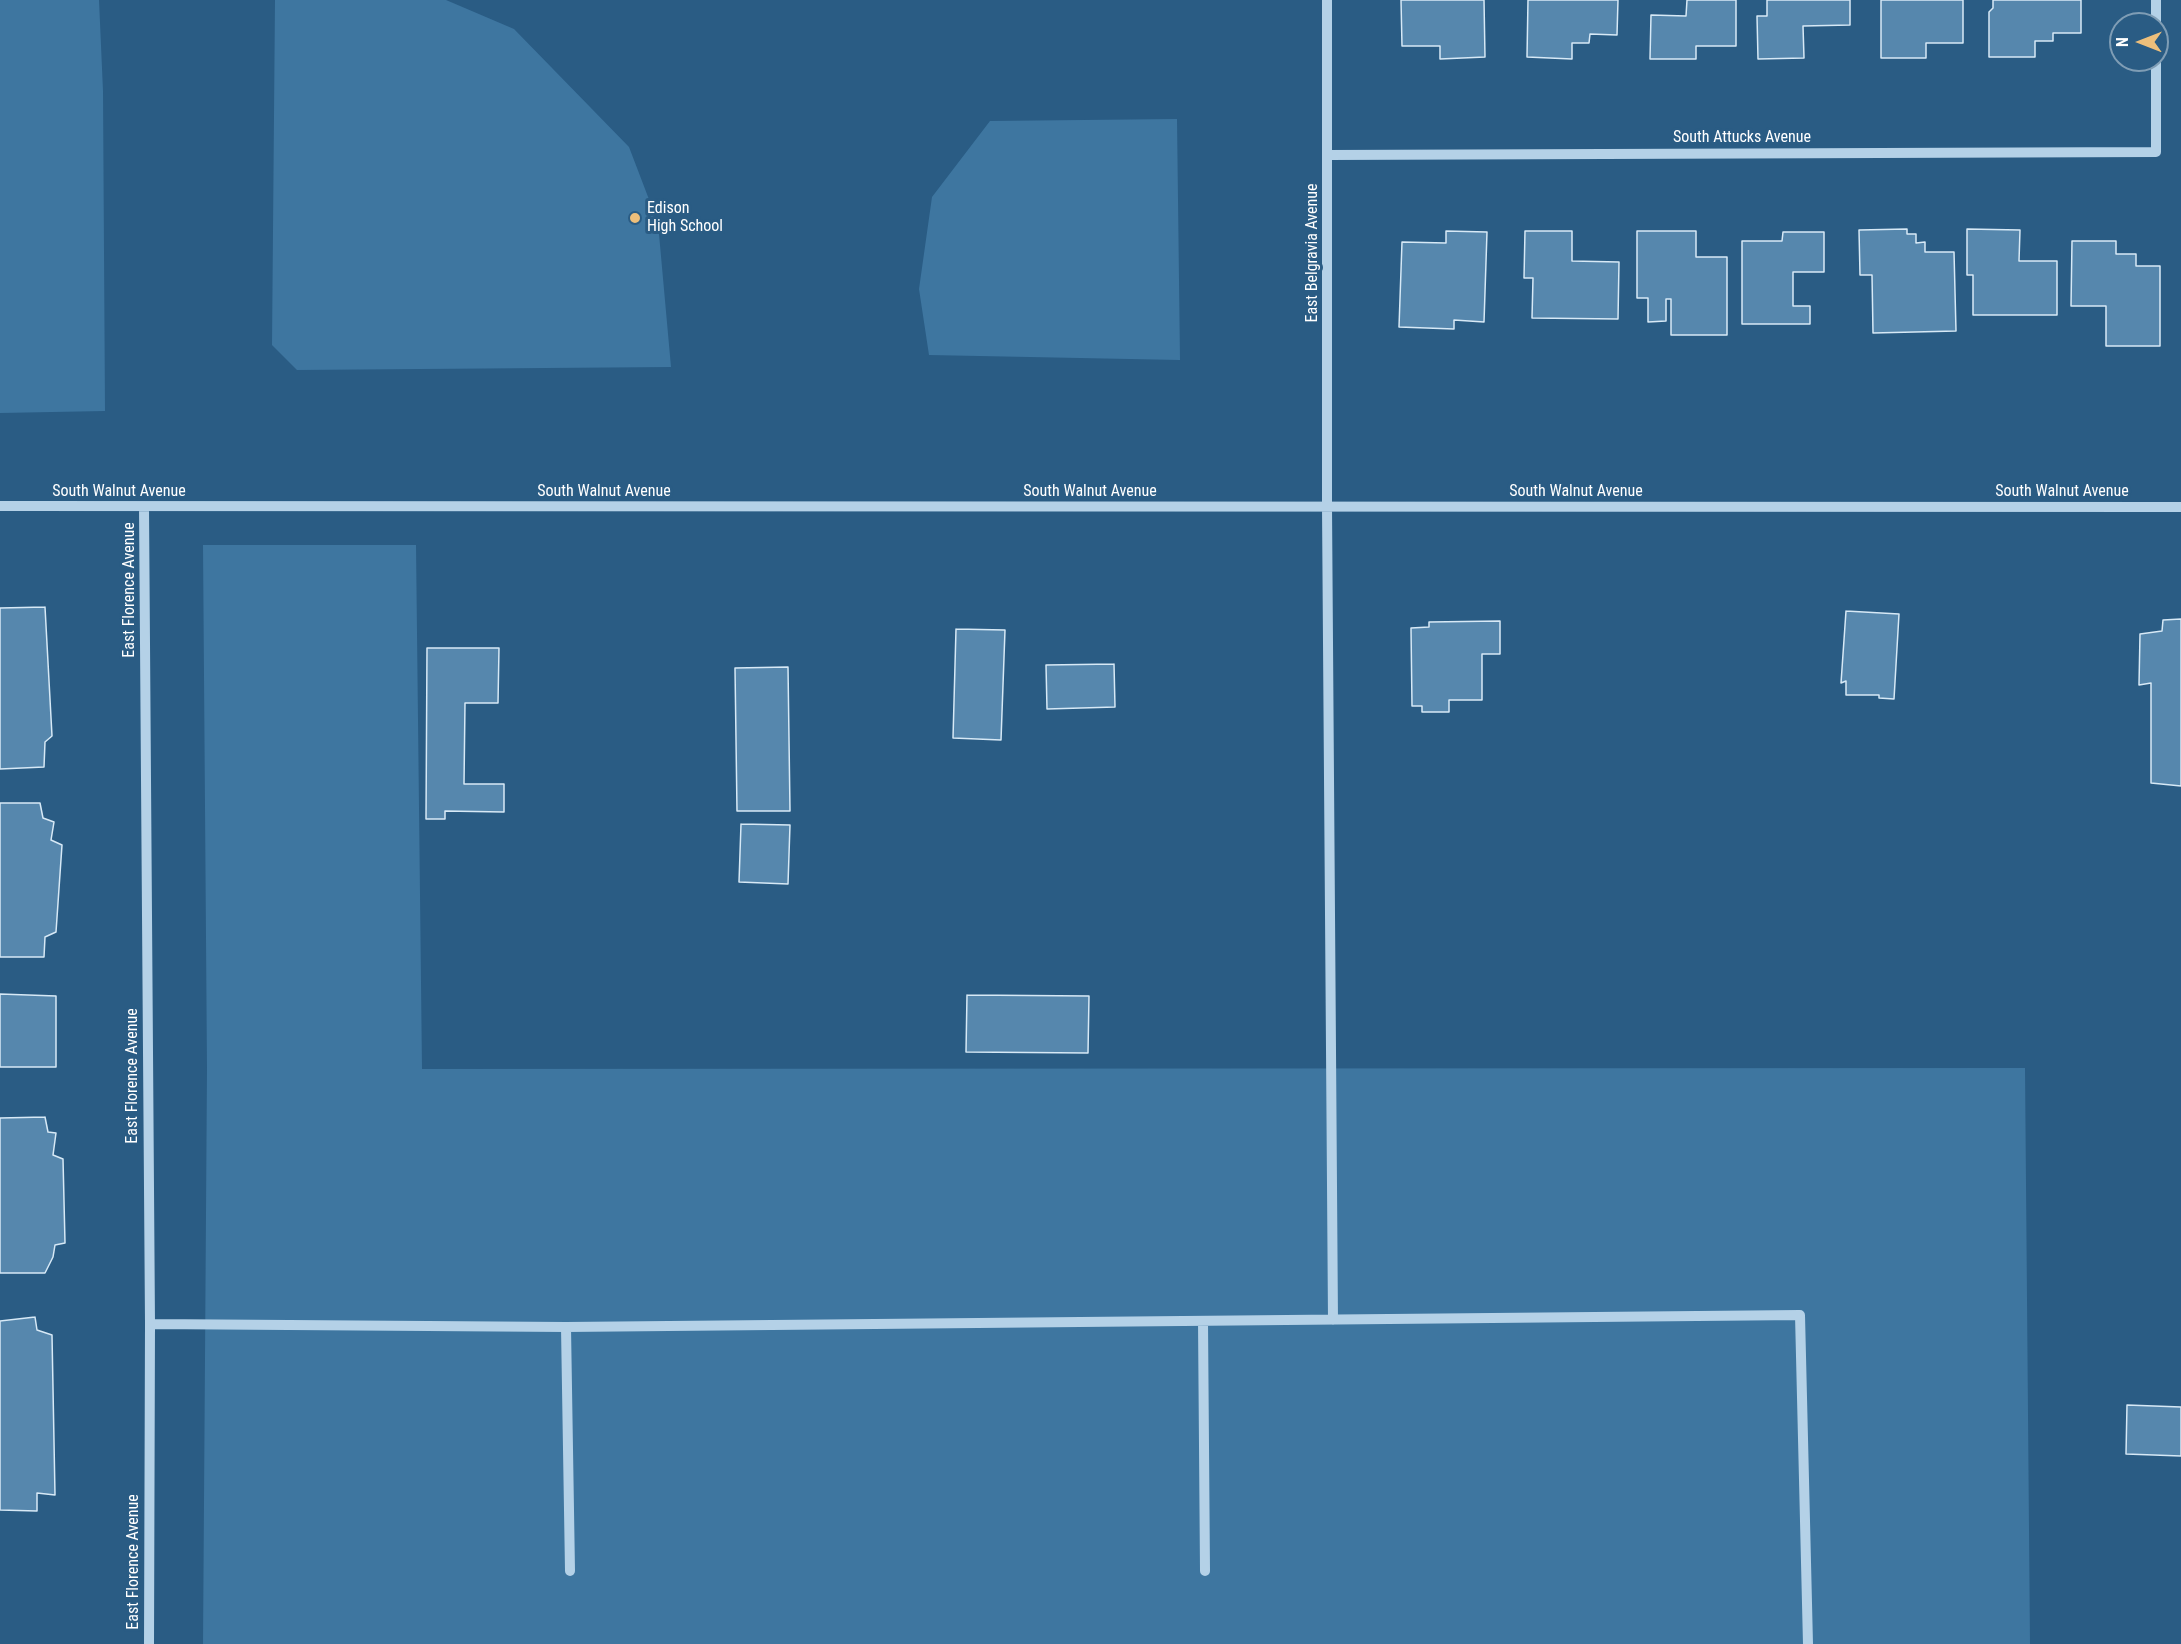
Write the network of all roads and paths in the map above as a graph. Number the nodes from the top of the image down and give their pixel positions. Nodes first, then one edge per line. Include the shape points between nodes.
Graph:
1 (1327, 0) edge
2 (2156, 72) edge
3 (1328, 155) junction
4 (0, 506) edge
5 (144, 507) junction
6 (1327, 507) junction
7 (2181, 507) edge
8 (1333, 1320) junction
9 (1203, 1321) junction
10 (150, 1324) junction
11 (566, 1327) junction
12 (570, 1571) dead end
13 (1205, 1571) dead end
14 (149, 1644) edge
15 (1808, 1644) edge

1 - 3 street, East Belgravia Avenue
2 - 3 street, South Attucks Avenue via 2156,152
3 - 6 street, East Belgravia Avenue
4 - 5 street, South Walnut Avenue
5 - 6 street, South Walnut Avenue
5 - 10 street, East Florence Avenue
6 - 7 street, South Walnut Avenue
6 - 8 street, East Belgravia Avenue
8 - 9 street
8 - 15 street via 1800,1315
9 - 11 street
9 - 13 street
10 - 11 street
10 - 14 street, East Florence Avenue
11 - 12 street

